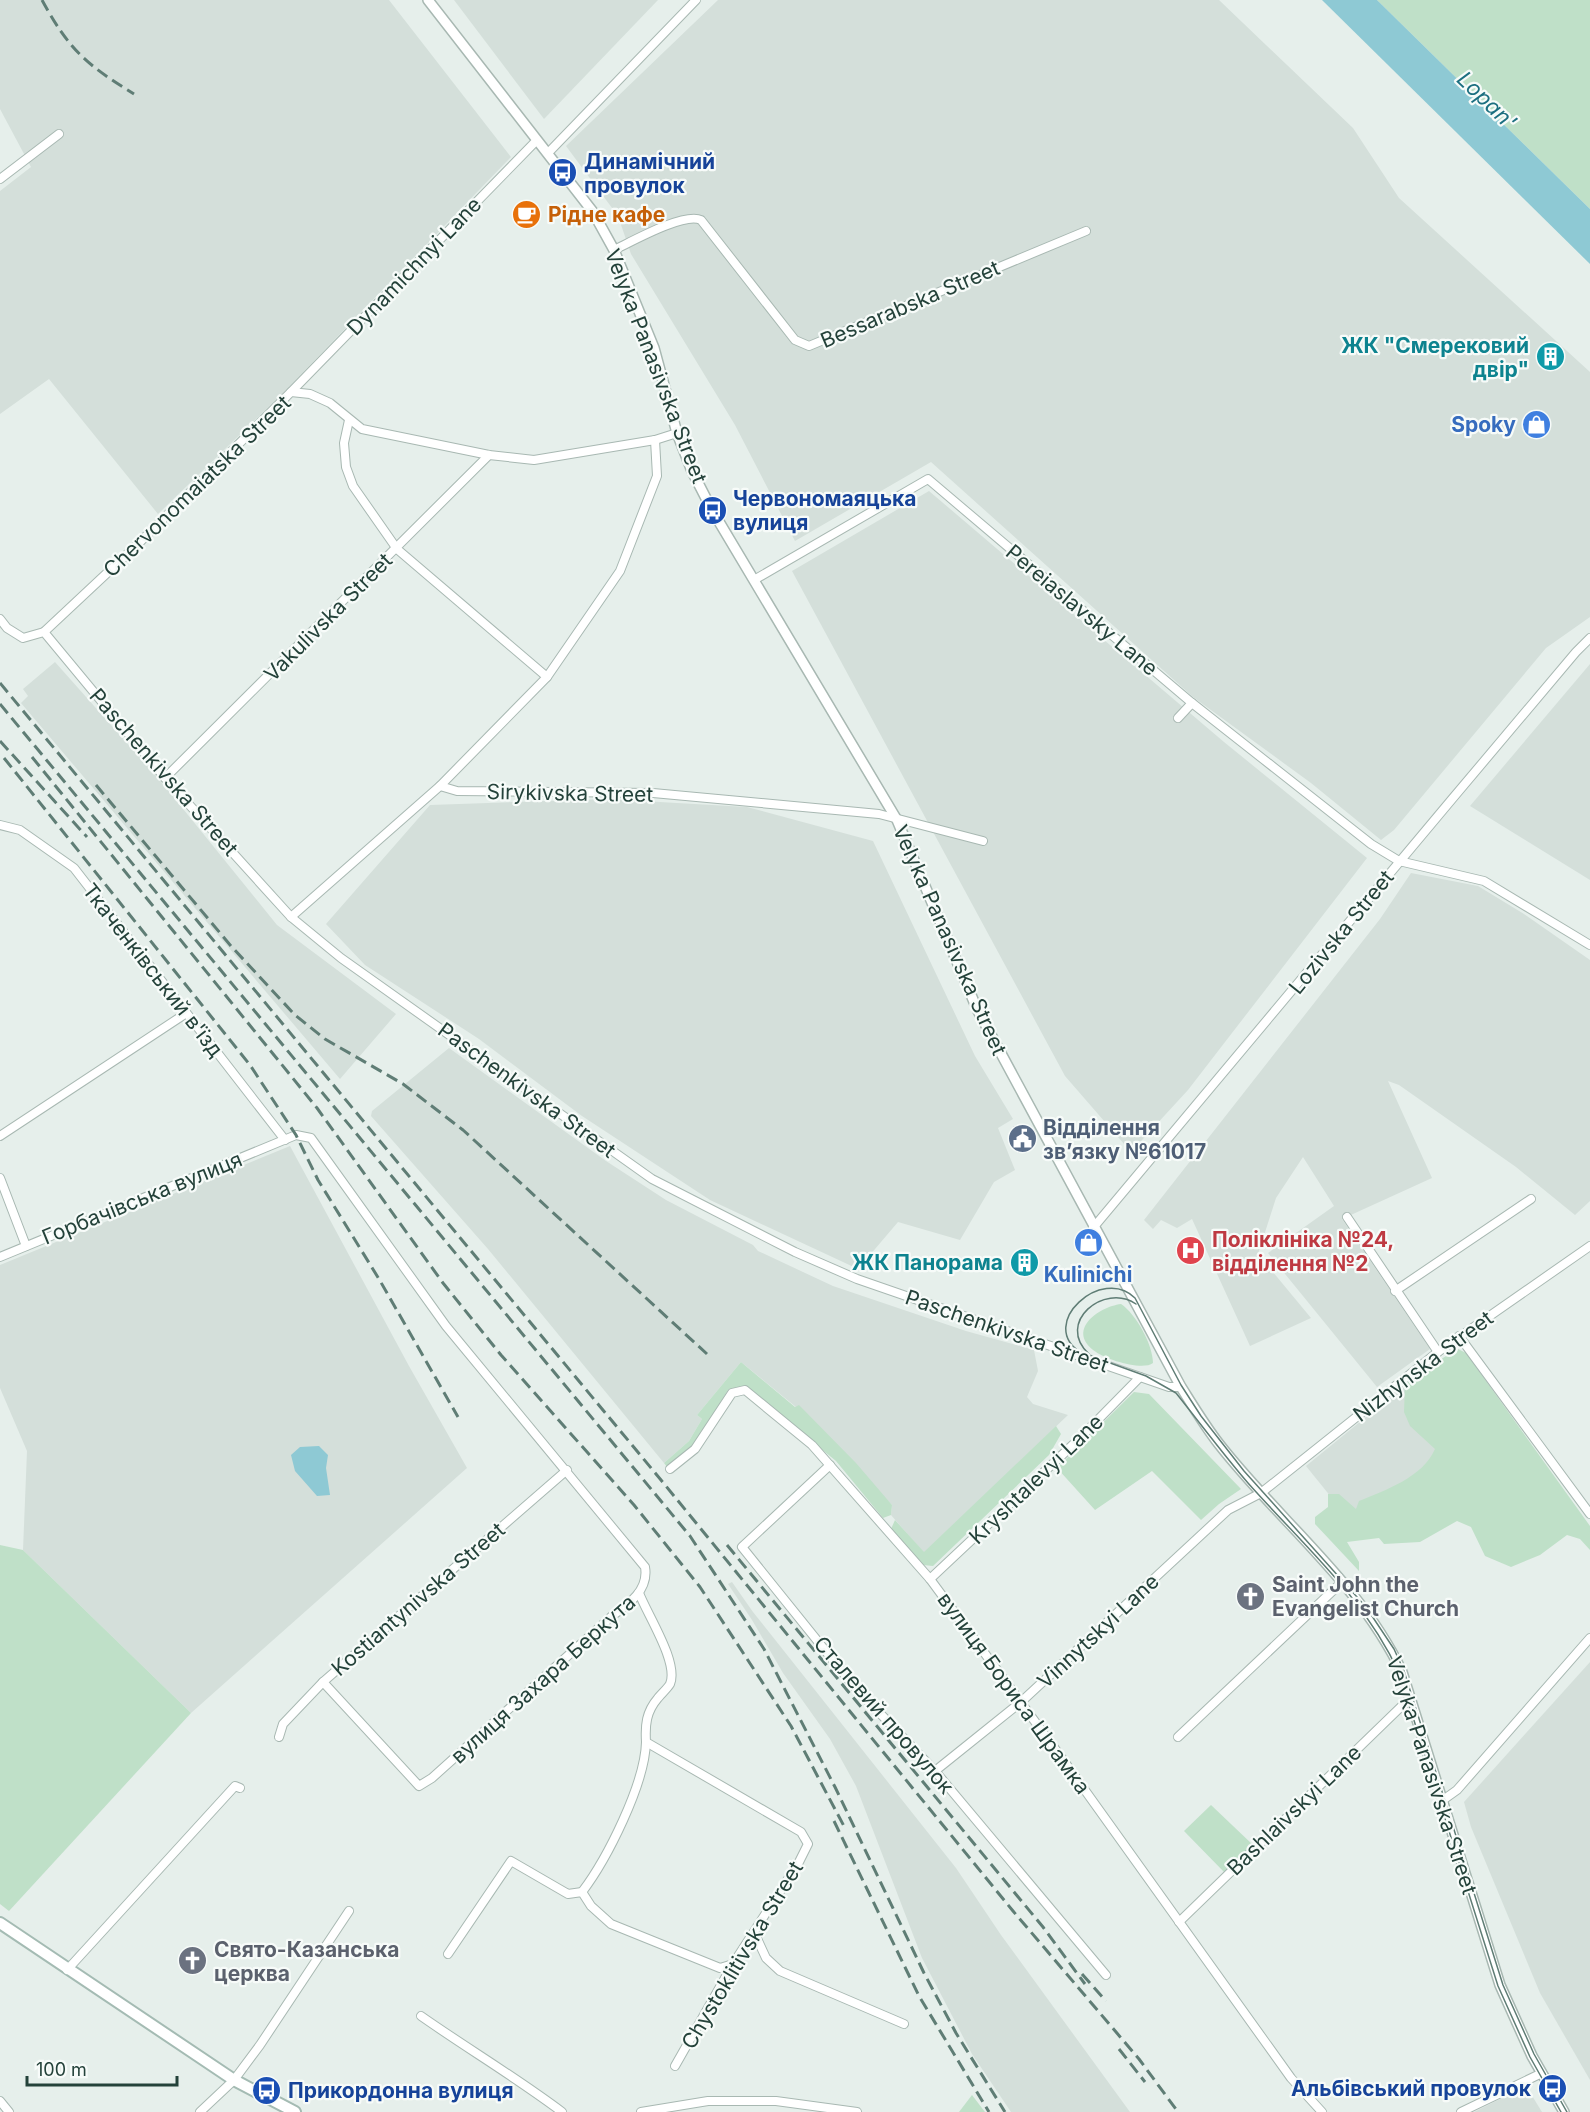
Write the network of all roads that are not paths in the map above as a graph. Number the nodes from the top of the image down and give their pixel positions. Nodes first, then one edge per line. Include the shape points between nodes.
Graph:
1 (428, 0) edge
2 (696, 0) edge
3 (59, 134) dead end
4 (537, 140) junction
5 (548, 153) junction
6 (0, 179) edge
7 (1086, 231) dead end
8 (614, 250) junction
9 (291, 392) junction
10 (349, 420) junction
11 (677, 433) junction
12 (655, 440) junction
13 (489, 455) junction
14 (397, 549) junction
15 (754, 580) junction
16 (0, 619) edge
17 (44, 632) junction
18 (1590, 638) edge
19 (547, 677) junction
20 (1191, 703) junction
21 (1178, 718) dead end
22 (165, 777) junction
23 (440, 786) junction
24 (897, 820) junction
25 (0, 825) edge
26 (982, 841) dead end
27 (1399, 861) junction
28 (291, 917) junction
29 (1590, 945) edge
30 (185, 1014) junction
31 (0, 1136) edge
32 (285, 1140) junction
33 (0, 1178) edge
34 (1531, 1199) dead end
35 (1347, 1217) dead end
36 (1093, 1228) junction
37 (26, 1246) junction
38 (1590, 1246) edge
39 (0, 1257) edge
40 (1395, 1291) junction
41 (1460, 1336) junction
42 (1438, 1352) junction
43 (1140, 1377) junction
44 (1181, 1387) junction
45 (830, 1465) junction
46 (670, 1469) dead end
47 (567, 1470) junction
48 (1261, 1493) junction
49 (1590, 1514) edge
50 (930, 1579) junction
51 (1342, 1582) junction
52 (639, 1593) junction
53 (1590, 1638) edge
54 (323, 1682) junction
55 (1410, 1698) junction
56 (1021, 1702) junction
57 (279, 1737) dead end
58 (1178, 1737) dead end
59 (646, 1742) junction
60 (935, 1771) junction
61 (240, 1788) dead end
62 (1443, 1800) junction
63 (582, 1892) junction
64 (349, 1911) dead end
65 (1179, 1922) junction
66 (0, 1923) edge
67 (754, 1932) junction
68 (448, 1954) dead end
69 (733, 1964) junction
70 (68, 1970) junction
71 (1106, 1975) dead end
72 (421, 2016) dead end
73 (904, 2024) dead end
74 (675, 2066) dead end
75 (1542, 2073) junction
76 (234, 2080) junction
77 (0, 2101) edge
78 (9, 2112) edge
79 (200, 2112) edge
80 (295, 2112) edge
81 (562, 2112) edge
82 (641, 2112) edge
83 (857, 2112) edge
84 (1322, 2112) edge
85 (1461, 2112) edge
86 (1564, 2112) edge

1 - 4 street, Velyka Panasivska Street
2 - 5 street
3 - 6 street
4 - 5 street, Velyka Panasivska Street
4 - 9 street, Dynamichnyi Lane
5 - 8 street, Velyka Panasivska Street via 593,212
7 - 8 street, Bessarabska Street via 809,346 795,340 707,226 696,218 679,221
8 - 11 street, Velyka Panasivska Street via 654,348
9 - 10 street, Chervonomaiatska Street via 310,394 330,403
9 - 17 street, Chervonomaiatska Street
10 - 13 street, Chervonomaiatska Street via 362,429
10 - 14 street via 344,442 352,486
11 - 12 street, Chervonomaiatska Street
11 - 15 street, Velyka Panasivska Street via 692,471
12 - 13 street, Chervonomaiatska Street via 534,460
12 - 19 street via 657,476 620,571
13 - 14 street, Vakulivska Street
14 - 19 street
14 - 22 street, Vakulivska Street
15 - 20 street, Pereiaslavsky Lane via 928,479
15 - 24 street, Velyka Panasivska Street
16 - 17 street via 23,638
17 - 22 street, Paschenkivska Street
18 - 27 street, Lozivska Street
19 - 23 street
20 - 21 street
20 - 27 street, Pereiaslavsky Lane via 1371,844
22 - 28 street, Paschenkivska Street
23 - 24 street, Sirykivska Street via 457,791 653,793 879,814
23 - 28 street
24 - 26 street, Sirykivska Street
24 - 36 street, Velyka Panasivska Street via 977,1009
25 - 30 street, Ткаченківський в'їзд via 20,831 74,868
27 - 29 street via 1484,882
27 - 36 street, Lozivska Street
28 - 43 street, Paschenkivska Street via 341,957 652,1179 857,1279
30 - 31 street
30 - 32 street, Ткаченківський в'їзд
32 - 37 street, Горбачівська вулиця
32 - 47 street via 296,1135 311,1138 321,1149 446,1326
33 - 37 street
34 - 40 street
35 - 40 street
36 - 44 street, Velyka Panasivska Street
37 - 39 street, Горбачівська вулиця
38 - 41 street, Nizhynska Street
40 - 42 street
41 - 42 street, Nizhynska Street
41 - 49 street
42 - 48 street, Nizhynska Street
43 - 44 street, Paschenkivska Street
43 - 50 street, Kryshtalevyi Lane
44 - 48 street, Velyka Panasivska Street via 1218,1444
45 - 46 street, вулиця Бориса Шрамка via 813,1445 745,1390 732,1393 695,1449
45 - 50 street, вулиця Бориса Шрамка
45 - 60 street, Сталевий провулок via 742,1547 853,1685
47 - 52 street, вулиця Захара Беркута via 641,1560 647,1576
47 - 54 street, Kostiantynivska Street
48 - 51 street, Velyka Panasivska Street
48 - 56 street, Vinnytskyi Lane via 1228,1510
50 - 56 street, вулиця Бориса Шрамка
51 - 55 street, Velyka Panasivska Street via 1363,1606 1391,1650
51 - 58 street
52 - 54 street, вулиця Захара Беркута via 489,1729 419,1786
52 - 59 street via 670,1658 672,1672 669,1685 651,1707 645,1723
53 - 62 street via 1457,1790
54 - 57 street, Kostiantynivska Street via 283,1724
55 - 62 street, Velyka Panasivska Street
55 - 65 street, Bashlaivskyi Lane
56 - 60 street, Vinnytskyi Lane
56 - 65 street, вулиця Бориса Шрамка
59 - 63 street via 642,1773 595,1875
59 - 67 street, Chystoklitivska Street via 801,1832 808,1844
60 - 71 street, Сталевий провулок
61 - 70 street via 235,1786
62 - 75 street, Velyka Panasivska Street via 1500,1985
63 - 68 street via 568,1894 511,1861
63 - 69 street via 611,1924 720,1968
64 - 76 street
65 - 84 street, вулиця Бориса Шрамка via 1291,2078
66 - 70 main road
67 - 69 street, Chystoklitivska Street
67 - 73 street via 766,1958 780,1971
69 - 74 street, Chystoklitivska Street
70 - 76 main road
72 - 81 street via 511,2073
75 - 85 street
75 - 86 street, Velyka Panasivska Street
76 - 79 street
76 - 80 main road
77 - 78 street
82 - 83 street via 708,2101 776,2100

